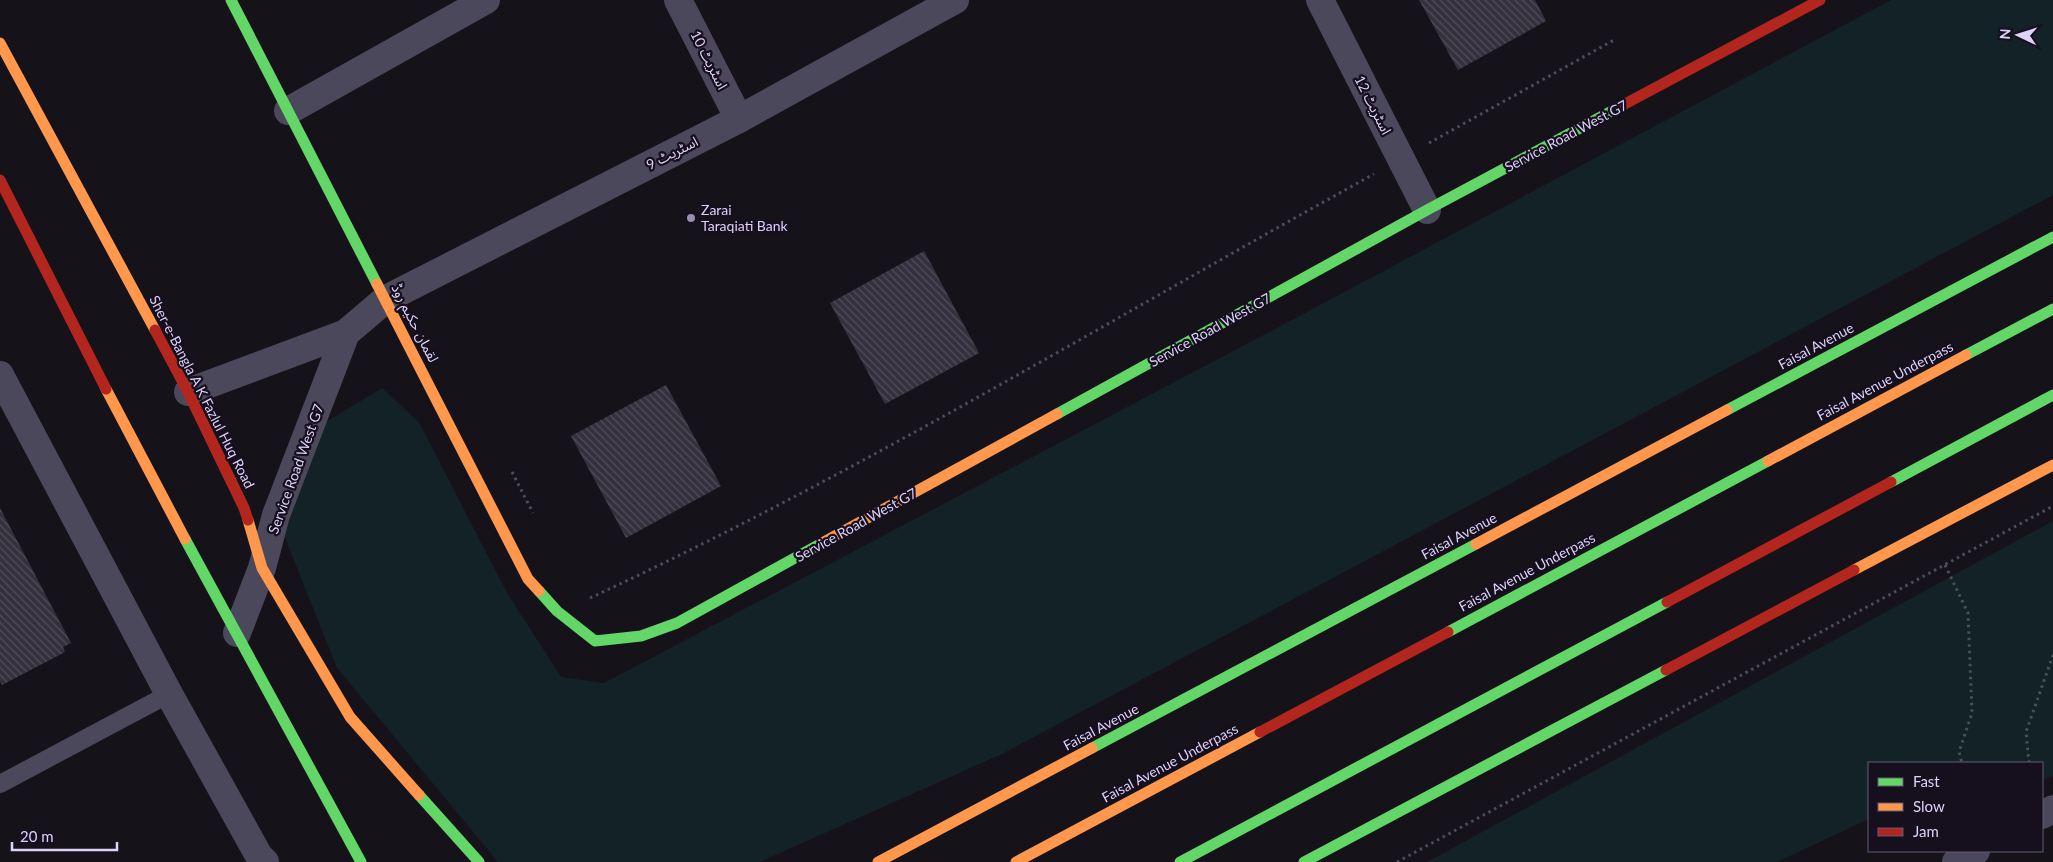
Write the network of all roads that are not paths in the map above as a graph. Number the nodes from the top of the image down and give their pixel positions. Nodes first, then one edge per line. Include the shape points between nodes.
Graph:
1 (231, 0) edge
2 (486, 0) edge
3 (678, 0) edge
4 (955, 0) edge
5 (1320, 0) edge
6 (1820, 0) edge
7 (0, 43) edge
8 (288, 111) junction
9 (739, 119) junction
10 (0, 180) edge
11 (1427, 210) junction
12 (2053, 238) edge
13 (386, 298) junction
14 (2053, 309) edge
15 (346, 333) junction
16 (0, 375) edge
17 (188, 392) junction
18 (2053, 395) edge
19 (2053, 465) edge
20 (262, 568) junction
21 (237, 633) junction
22 (595, 641) joint
23 (169, 694) junction
24 (0, 784) edge
25 (1974, 852) edge
26 (257, 860) edge
27 (361, 862) edge
28 (479, 862) edge
29 (878, 862) edge
30 (1016, 862) edge
31 (1180, 862) edge
32 (1304, 862) edge
33 (1956, 862) edge

1 - 8 main road, لقمان حکیم روڈ
2 - 8 street
3 - 9 street, اسٹریٹ 10
4 - 9 street, اسٹریٹ 9
5 - 11 street, اسٹریٹ 12
6 - 11 main road, Service Road West G7
7 - 17 main road, Sher-e-Bangla A K Fazlul Huq Road
8 - 13 main road, لقمان حکیم روڈ
9 - 13 street, اسٹریٹ 9
10 - 21 main road via 143,461
11 - 22 main road, Service Road West G7 via 677,623 640,636
12 - 29 main road, Faisal Avenue
13 - 15 street, Service Road West G7
13 - 22 main road, لقمان حکیم روڈ via 528,579 557,610
14 - 30 main road, Faisal Avenue Underpass
15 - 17 street, Service Road West G7
15 - 20 street, Service Road West G7 via 276,514
16 - 23 street
17 - 20 main road, Sher-e-Bangla A K Fazlul Huq Road via 244,508
18 - 31 main road
19 - 32 main road
20 - 21 street, Service Road West G7
20 - 28 main road, Sher-e-Bangla A K Fazlul Huq Road via 350,718
21 - 27 main road
23 - 24 lane
23 - 26 street
25 - 33 street

